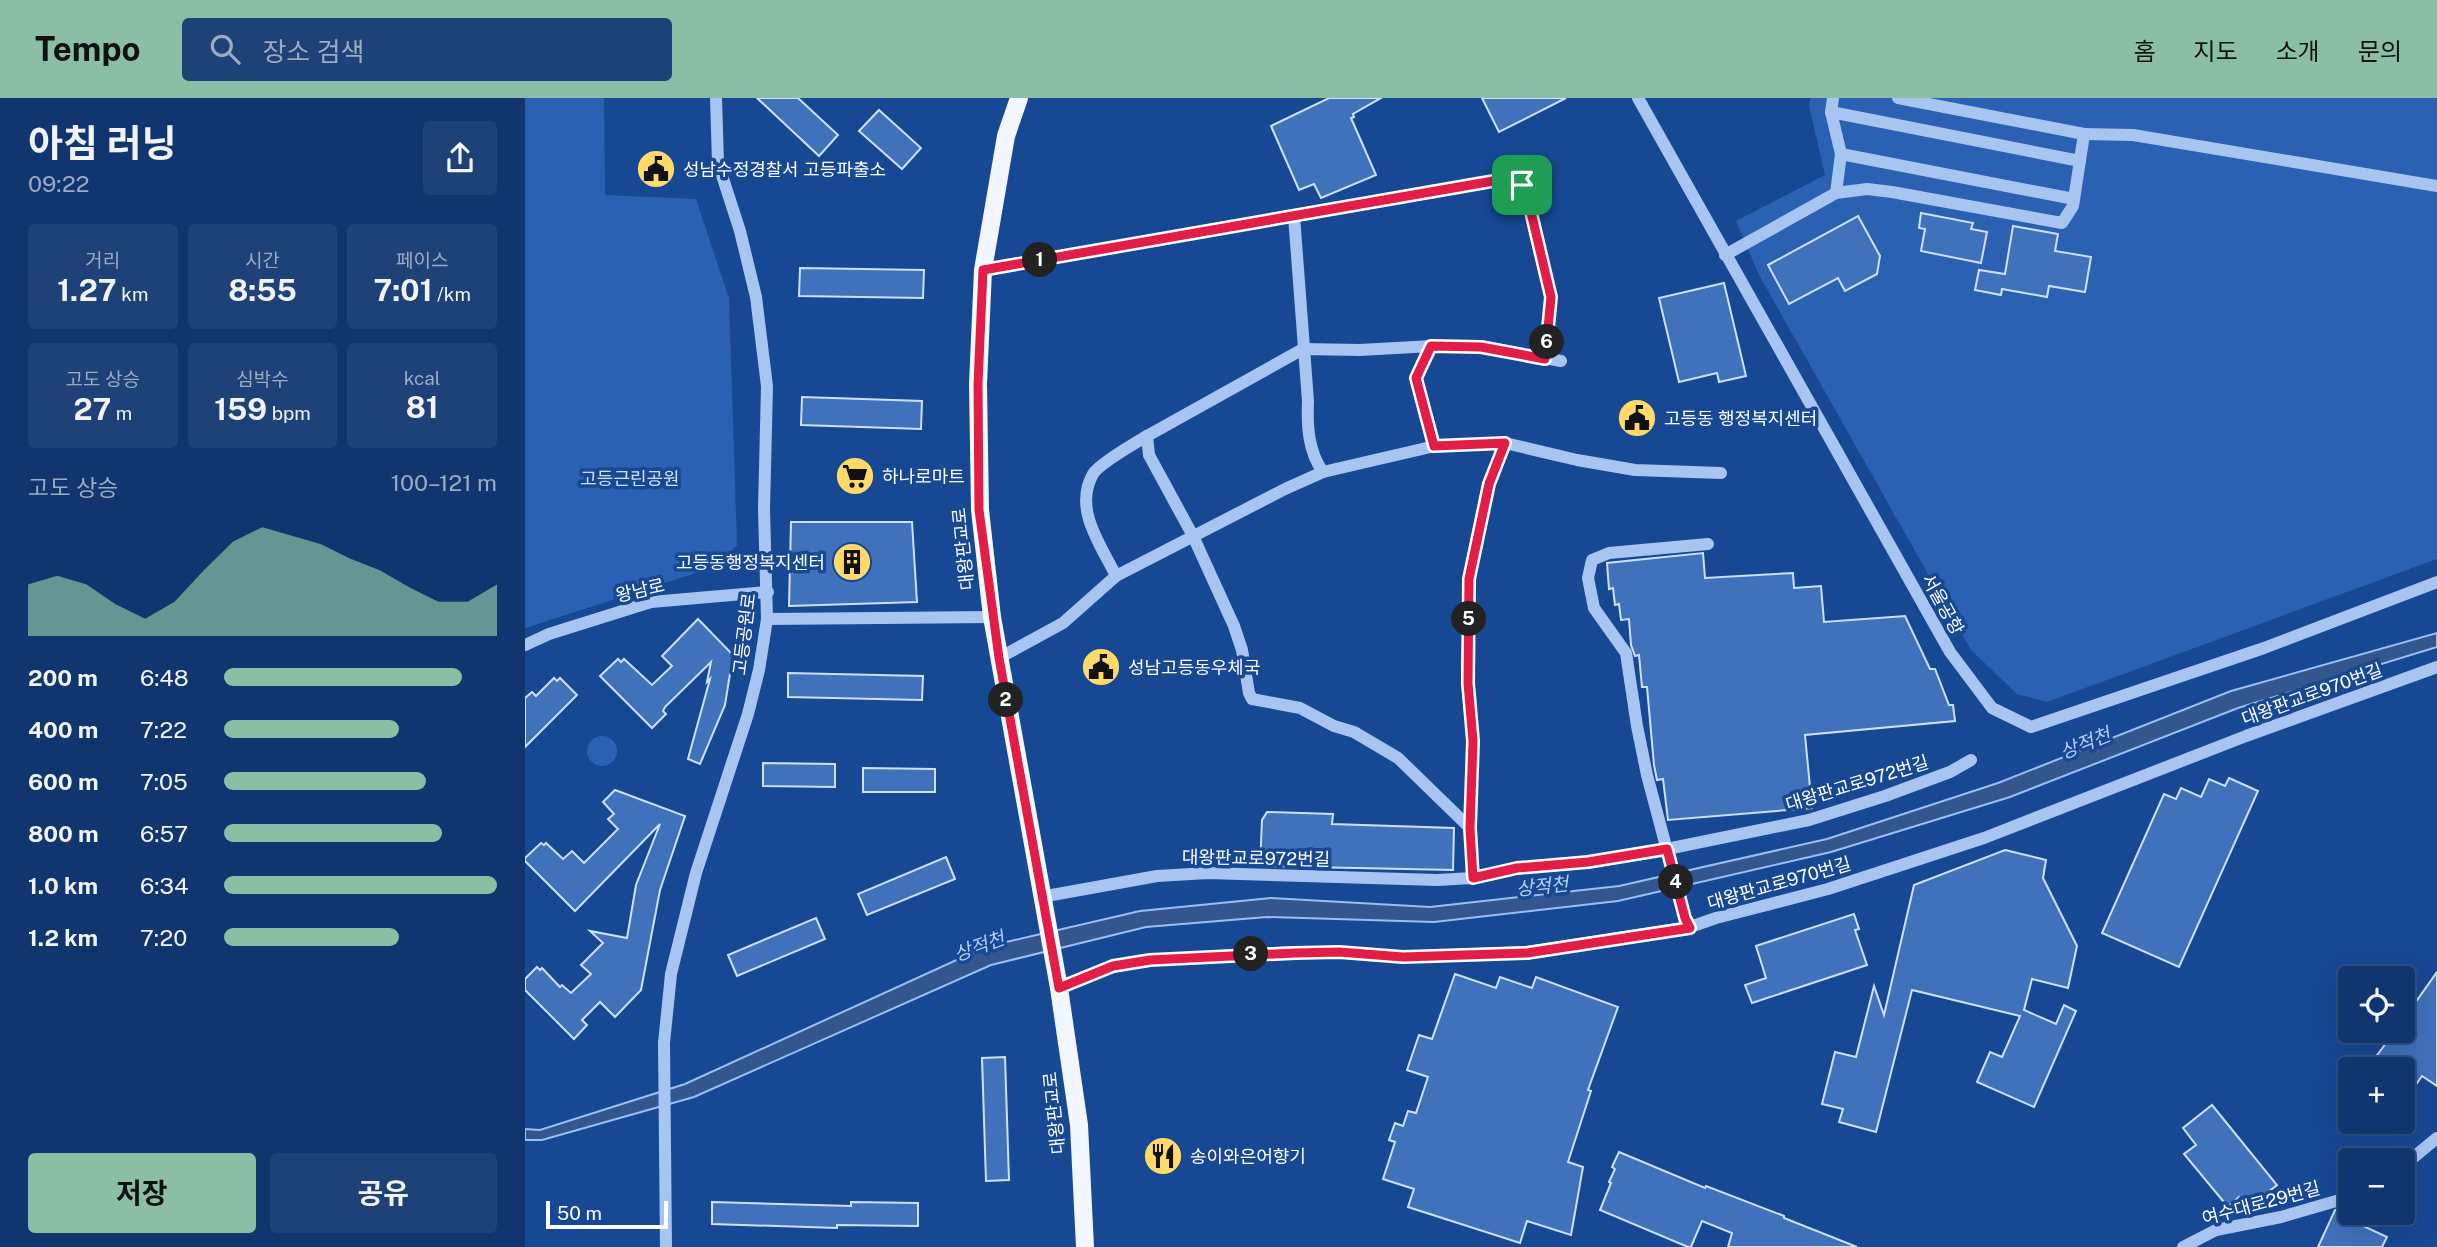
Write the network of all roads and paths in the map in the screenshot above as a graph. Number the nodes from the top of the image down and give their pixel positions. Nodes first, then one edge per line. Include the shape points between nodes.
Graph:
1 (716, 98) edge
2 (1019, 98) edge
3 (1639, 98) edge
4 (1833, 98) edge
5 (1898, 98) edge
6 (1831, 112) junction
7 (2084, 134) junction
8 (1841, 154) junction
9 (2080, 161) junction
10 (2437, 186) edge
11 (1836, 192) junction
12 (2074, 199) junction
13 (1294, 216) junction
14 (1725, 255) junction
15 (983, 270) junction
16 (1431, 346) junction
17 (1303, 349) junction
18 (1545, 359) junction
19 (1561, 361) dead end
20 (1147, 436) junction
21 (1505, 443) junction
22 (1434, 446) junction
23 (1323, 472) junction
24 (1721, 473) dead end
25 (1193, 537) junction
26 (1708, 544) dead end
27 (1116, 576) junction
28 (2437, 582) edge
29 (768, 592) junction
30 (992, 617) junction
31 (767, 619) junction
32 (525, 645) edge
33 (999, 658) junction
34 (2437, 667) edge
35 (1972, 760) dead end
36 (1470, 828) junction
37 (1668, 853) junction
38 (1473, 878) junction
39 (1043, 904) junction
40 (1688, 923) junction
41 (1057, 982) junction
42 (2437, 1138) edge
43 (2415, 1156) edge
44 (2338, 1201) edge
45 (666, 1247) edge
46 (1085, 1247) edge
47 (2183, 1247) edge

1 - 29 street, 고등공원로 via 718,163 756,297 767,386 764,509
2 - 15 main road, 대왕판교로 via 1006,136
3 - 14 street, 서울공항
4 - 6 street
5 - 7 street
6 - 8 street
6 - 9 street
7 - 9 street
7 - 10 street via 2133,135
8 - 11 street
8 - 12 street
9 - 12 street
11 - 12 street via 1892,192 2062,223
11 - 14 street
13 - 15 street
13 - 17 street
13 - 18 street via 1499,180 1522,185 1551,297
14 - 28 street, 서울공항 via 1950,652 1992,708 2031,727 2264,648
15 - 30 main road, 대왕판교로 via 979,510
16 - 17 street
16 - 18 street via 1481,347
16 - 22 street via 1416,378
17 - 20 street
17 - 23 street via 1307,422 1314,460
18 - 19 street
20 - 25 street via 1149,455
20 - 27 street via 1093,472 1084,501 1093,533
21 - 22 street
21 - 24 street via 1635,470
21 - 36 street via 1489,484 1469,579
22 - 23 street
23 - 25 street
25 - 27 street
25 - 36 street via 1234,626 1252,699 1300,708 1398,758
26 - 37 street via 1609,552 1592,560 1588,578 1594,608 1626,653 1637,726
27 - 33 street via 1063,624
29 - 31 street, 고등공원로
29 - 32 street, 왕남로 via 651,602
30 - 31 street
30 - 33 main road, 대왕판교로
31 - 45 street, 고등공원로 via 748,715 696,873 671,974 664,1043
33 - 39 main road, 대왕판교로
34 - 40 street, 대왕판교로970번길 via 1984,838 1828,889
35 - 37 street, 대왕판교로972번길 via 1885,796 1809,820
36 - 38 street
37 - 38 street, 대왕판교로972번길 via 1517,868
37 - 40 street
38 - 39 street, 대왕판교로972번길 via 1157,876
39 - 41 main road, 대왕판교로
40 - 41 street, 대왕판교로970번길 via 1527,953 1403,957 1284,953 1150,960
41 - 46 main road, 대왕판교로 via 1079,1125
42 - 43 street
44 - 47 street, 여수대로29번길 via 2216,1230

